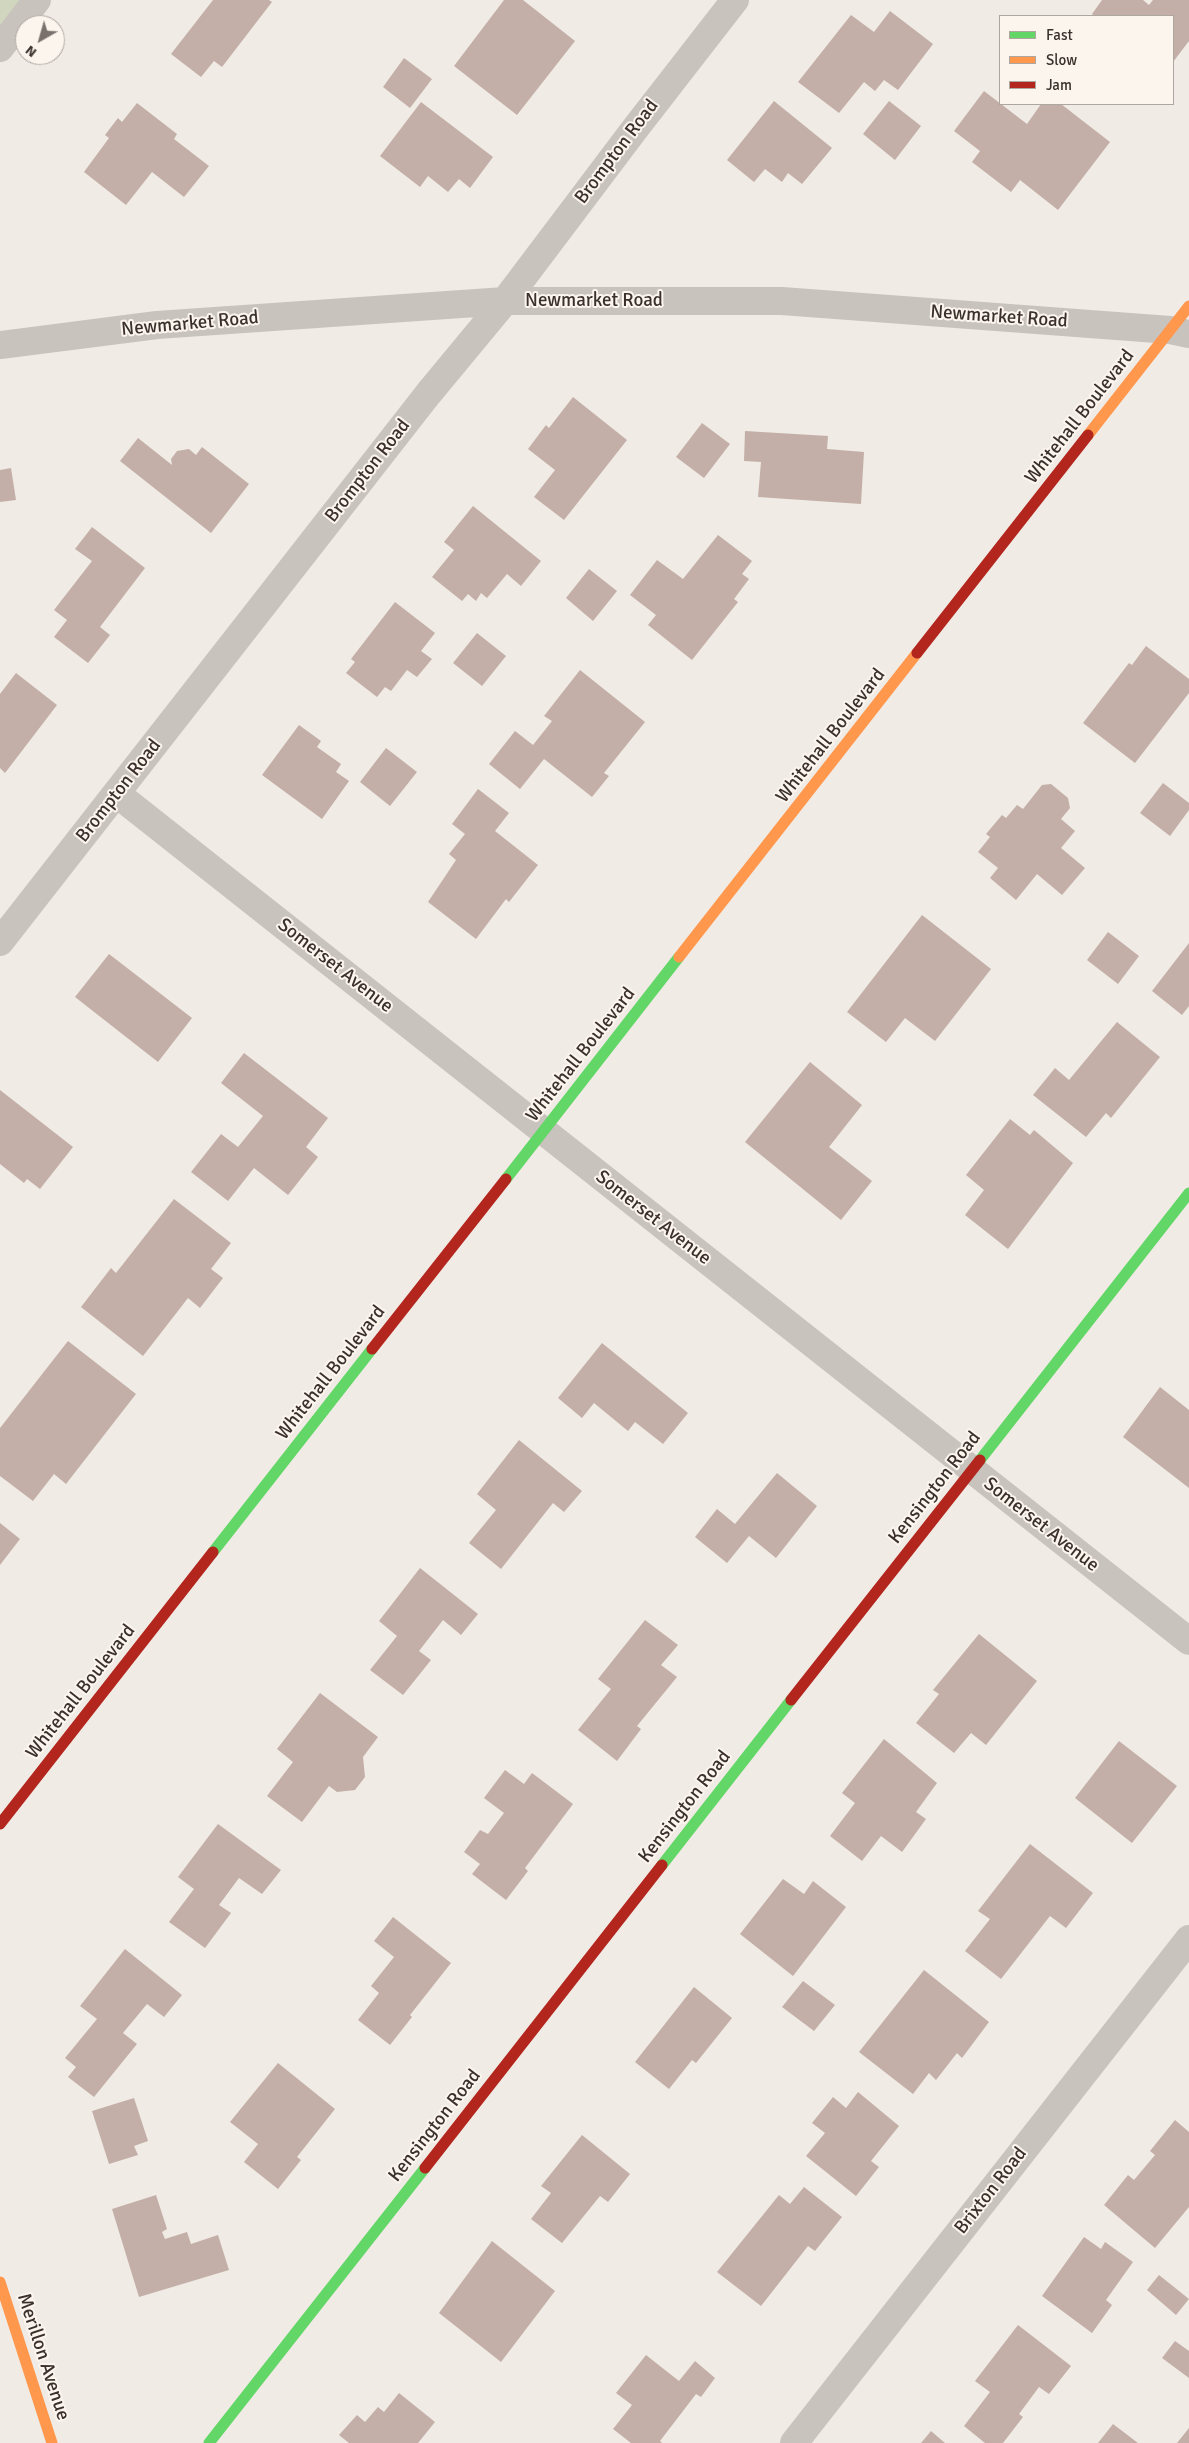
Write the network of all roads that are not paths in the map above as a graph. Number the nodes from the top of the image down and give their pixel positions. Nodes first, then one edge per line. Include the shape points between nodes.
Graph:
1 (38, 0) edge
2 (735, 0) edge
3 (0, 48) edge
4 (505, 301) junction
5 (1189, 306) edge
6 (1180, 332) edge
7 (0, 345) edge
8 (117, 794) junction
9 (0, 942) edge
10 (544, 1131) junction
11 (1189, 1192) edge
12 (972, 1470) junction
13 (1189, 1641) edge
14 (0, 1824) edge
15 (1189, 1939) edge
16 (0, 2282) edge
17 (52, 2443) edge
18 (209, 2443) edge
19 (794, 2443) edge

1 - 3 street
2 - 4 street, Brompton Road
4 - 6 street, Newmarket Road via 782,301
4 - 7 street, Newmarket Road via 157,325
4 - 8 street, Brompton Road via 428,394
5 - 6 street, Whitehall Boulevard
6 - 10 street, Whitehall Boulevard
8 - 9 street, Brompton Road
8 - 10 street, Somerset Avenue
10 - 12 street, Somerset Avenue
10 - 14 street, Whitehall Boulevard
11 - 12 street, Kensington Road
12 - 13 street, Somerset Avenue
12 - 18 street, Kensington Road
15 - 19 street, Brixton Road
16 - 17 street, Merillon Avenue

